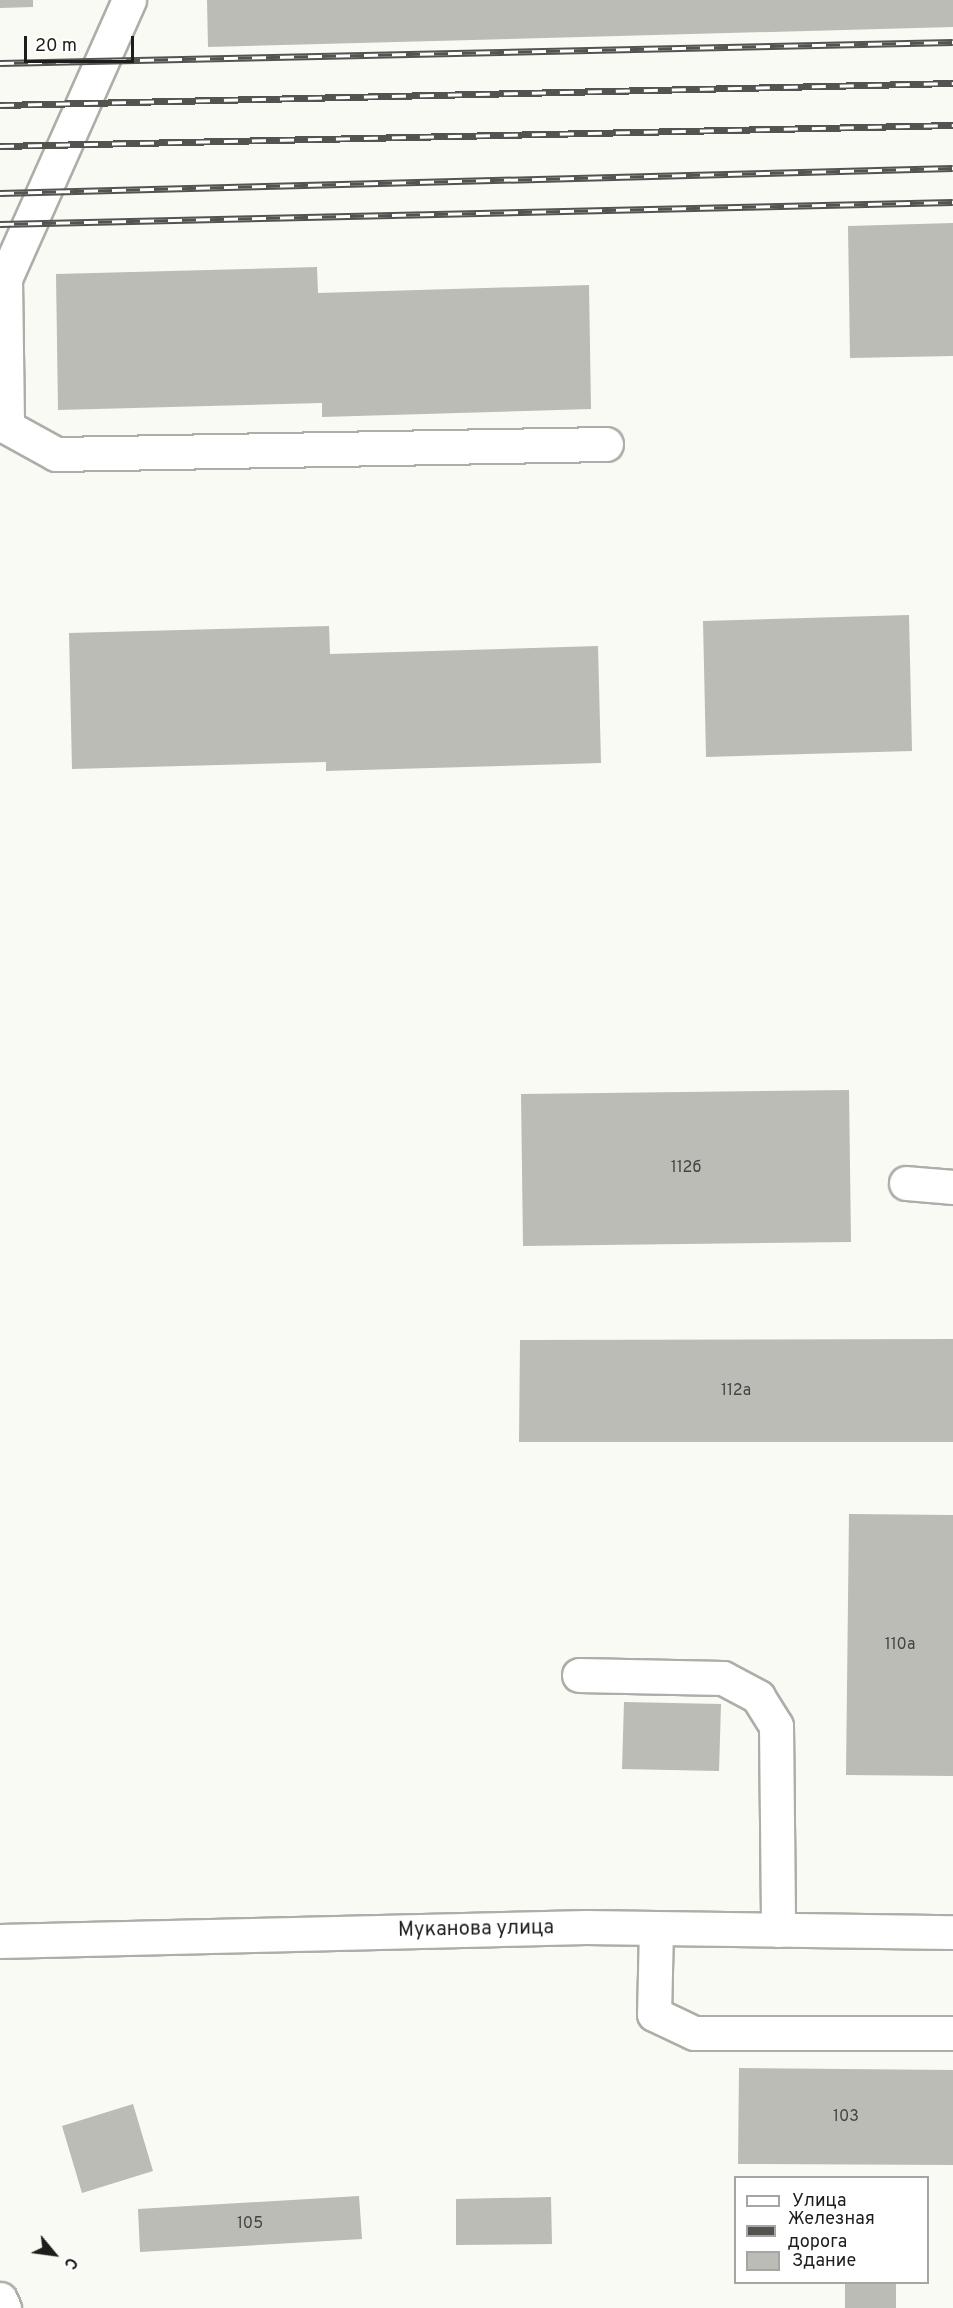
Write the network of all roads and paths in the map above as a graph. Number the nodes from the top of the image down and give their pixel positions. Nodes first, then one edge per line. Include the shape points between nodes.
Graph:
1 (129, 0) edge
2 (606, 444) dead end
3 (906, 1183) dead end
4 (953, 1187) edge
5 (579, 1675) dead end
6 (656, 1928) junction
7 (777, 1930) junction
8 (953, 1932) edge
9 (0, 1941) edge
10 (953, 2033) edge
11 (0, 2299) edge
12 (4, 2308) edge

1 - 2 street via 5,279 7,427 56,454
3 - 4 street
5 - 7 street via 723,1678 758,1697 777,1737
6 - 7 street, Муканова улица
6 - 9 street, Муканова улица
6 - 10 street via 654,2014 694,2033
7 - 8 street, Муканова улица
11 - 12 street

